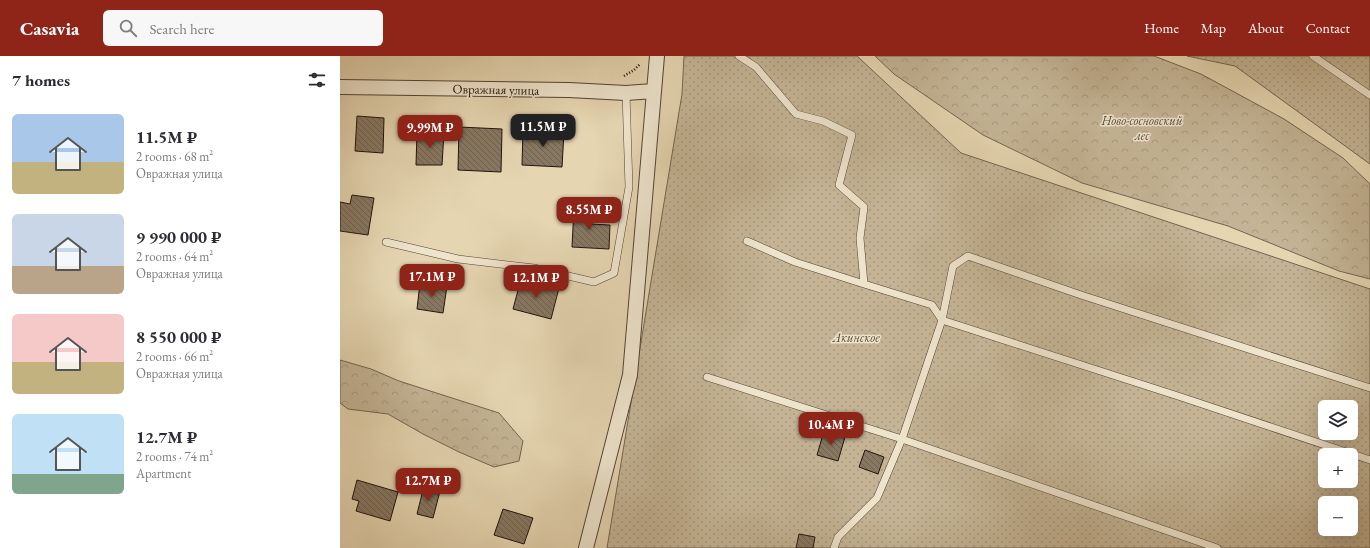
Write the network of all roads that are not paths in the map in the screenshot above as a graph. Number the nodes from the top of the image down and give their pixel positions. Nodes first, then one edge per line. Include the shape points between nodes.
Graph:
1 (657, 56) edge
2 (739, 56) edge
3 (1313, 56) edge
4 (340, 87) edge
5 (653, 92) junction
6 (626, 93) junction
7 (1370, 96) edge
8 (747, 241) dead end
9 (386, 242) dead end
10 (864, 284) junction
11 (942, 320) junction
12 (707, 377) dead end
13 (1370, 388) edge
14 (902, 439) junction
15 (1370, 460) edge
16 (586, 548) edge
17 (834, 548) edge
18 (1217, 548) edge

1 - 5 street
2 - 10 lane via 756,67 796,114 823,121 852,135 839,185 864,207 860,238
3 - 7 lane
4 - 6 street, Овражная улица
5 - 6 street, Овражная улица
5 - 16 street via 630,375
6 - 9 lane via 629,187 614,273 594,282 534,268 458,259
8 - 10 lane via 795,262
10 - 11 lane via 932,305
11 - 13 lane via 953,266 968,256
11 - 14 lane
11 - 15 lane
12 - 14 lane
14 - 17 lane via 876,498 838,537
14 - 18 lane

